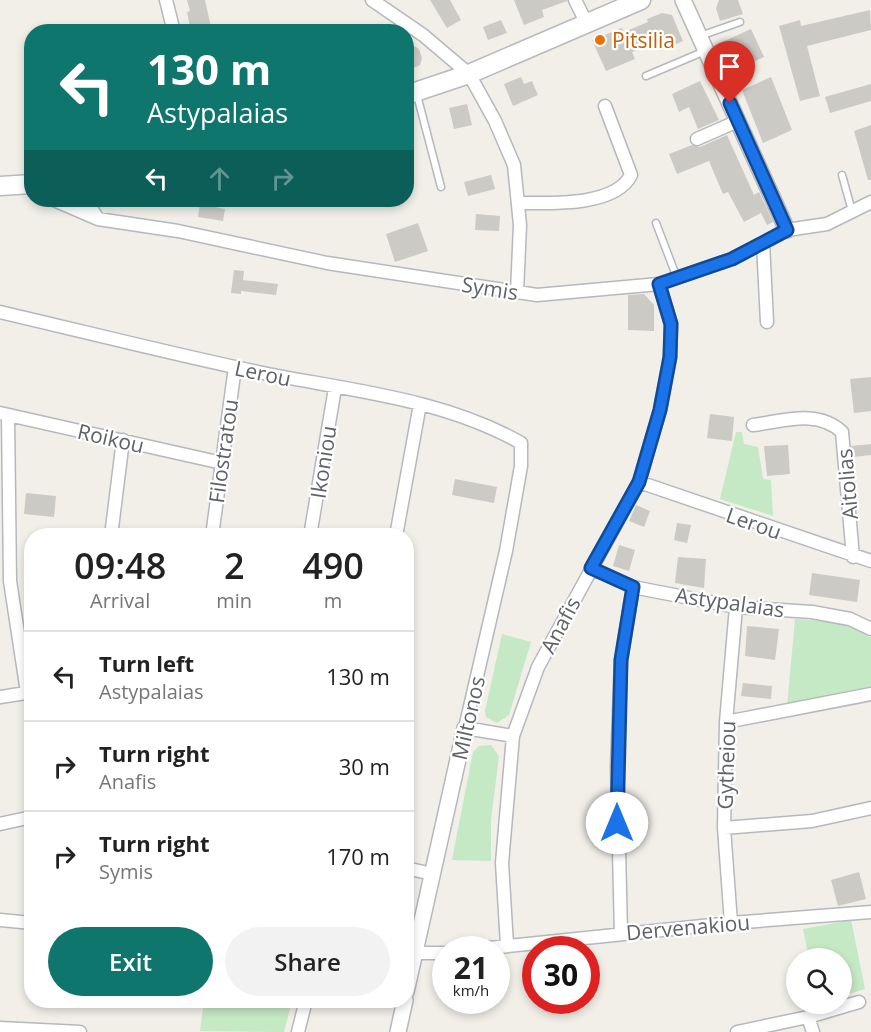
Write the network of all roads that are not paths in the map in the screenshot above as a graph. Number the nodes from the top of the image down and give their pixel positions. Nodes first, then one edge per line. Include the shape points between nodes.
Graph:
1 (166, 0) edge
2 (372, 0) edge
3 (575, 0) edge
4 (641, 0) edge
5 (683, 0) edge
6 (586, 22) junction
7 (740, 22) dead end
8 (172, 24) edge
9 (407, 24) edge
10 (414, 29) edge
11 (703, 43) junction
12 (469, 74) junction
13 (646, 76) dead end
14 (414, 92) edge
15 (414, 102) edge
16 (605, 106) dead end
17 (738, 121) junction
18 (697, 139) dead end
19 (842, 175) dead end
20 (0, 186) edge
21 (24, 186) edge
22 (441, 187) dead end
23 (871, 202) edge
24 (518, 203) junction
25 (70, 207) edge
26 (90, 207) edge
27 (852, 211) junction
28 (98, 219) junction
29 (656, 223) dead end
30 (787, 230) junction
31 (763, 243) junction
32 (677, 278) junction
33 (659, 284) junction
34 (516, 292) junction
35 (0, 312) edge
36 (767, 322) dead end
37 (235, 367) junction
38 (335, 388) junction
39 (420, 404) junction
40 (4, 414) edge
41 (753, 425) dead end
42 (123, 440) junction
43 (521, 443) joint
44 (222, 463) junction
45 (639, 482) junction
46 (112, 528) edge
47 (213, 528) edge
48 (311, 528) edge
49 (397, 528) edge
50 (853, 557) junction
51 (871, 561) edge
52 (591, 568) junction
53 (633, 587) junction
54 (735, 607) junction
55 (871, 629) edge
56 (24, 663) edge
57 (24, 693) edge
58 (871, 694) edge
59 (0, 697) edge
60 (726, 722) junction
61 (465, 728) junction
62 (513, 736) junction
63 (871, 808) edge
64 (24, 819) edge
65 (0, 824) edge
66 (724, 828) junction
67 (414, 870) edge
68 (432, 874) junction
69 (871, 912) edge
70 (0, 920) edge
71 (24, 922) edge
72 (731, 922) junction
73 (621, 934) junction
74 (506, 936) edge
75 (510, 945) edge
76 (415, 953) junction
77 (432, 953) edge
78 (414, 957) edge
79 (859, 1002) dead end
80 (304, 1008) edge
81 (403, 1008) edge
82 (808, 1017) junction
83 (0, 1028) edge
84 (80, 1032) edge
85 (298, 1032) edge
86 (398, 1032) edge
87 (736, 1032) edge
88 (813, 1032) edge

1 - 8 street
2 - 9 street
3 - 6 street
4 - 6 main road
5 - 11 street
6 - 12 main road
7 - 11 lane
10 - 12 street
11 - 13 lane
11 - 17 street
12 - 14 main road
12 - 24 street via 514,165
15 - 22 lane
16 - 24 street via 631,175 623,188 587,200
17 - 18 street
17 - 30 street
19 - 27 lane
20 - 21 main road
23 - 27 street, Symis
24 - 34 street
25 - 28 street, Symis
26 - 28 street
27 - 30 street, Symis via 826,224
28 - 34 street, Symis via 178,231 327,263
29 - 32 lane
30 - 31 street, Symis
31 - 32 street, Symis via 732,259
31 - 36 street
32 - 33 street, Symis
33 - 34 street, Symis via 537,295
33 - 45 street, Anafis via 671,324 670,357 660,410
35 - 37 street, Lerou
37 - 38 street, Lerou
37 - 44 street, Filostratou
38 - 39 street, Lerou
38 - 48 street, Ikoniou
39 - 43 street, Lerou via 469,418
39 - 49 street
40 - 42 street, Roikou
40 - 56 street via 10,581
41 - 50 street, Aitolias via 812,417 832,422 842,432
42 - 44 street, Roikou
42 - 46 street
43 - 61 street, Miltonos via 521,466 506,551
44 - 47 street, Filostratou
45 - 50 street, Lerou
45 - 52 street, Anafis
50 - 51 street, Lerou
52 - 53 street, Astypalaias
52 - 62 street, Anafis via 538,667
53 - 54 street, Astypalaias
53 - 73 street via 621,660 617,757
54 - 55 street, Astypalaias via 822,614 850,619
54 - 60 street, Gytheiou
57 - 59 street
58 - 60 street
60 - 66 street, Gytheiou
61 - 62 street
61 - 68 street, Miltonos
62 - 74 street, Anafis via 502,863
63 - 66 street via 812,821
64 - 65 street
66 - 72 street, Gytheiou
67 - 68 street
68 - 76 street, Miltonos
69 - 72 street, Dervenakiou
70 - 71 street
72 - 73 street, Dervenakiou
73 - 75 street, Dervenakiou
76 - 77 street
76 - 78 street, Miltonos
79 - 82 street
80 - 85 street
81 - 86 street
82 - 87 street
82 - 88 street
83 - 84 street

